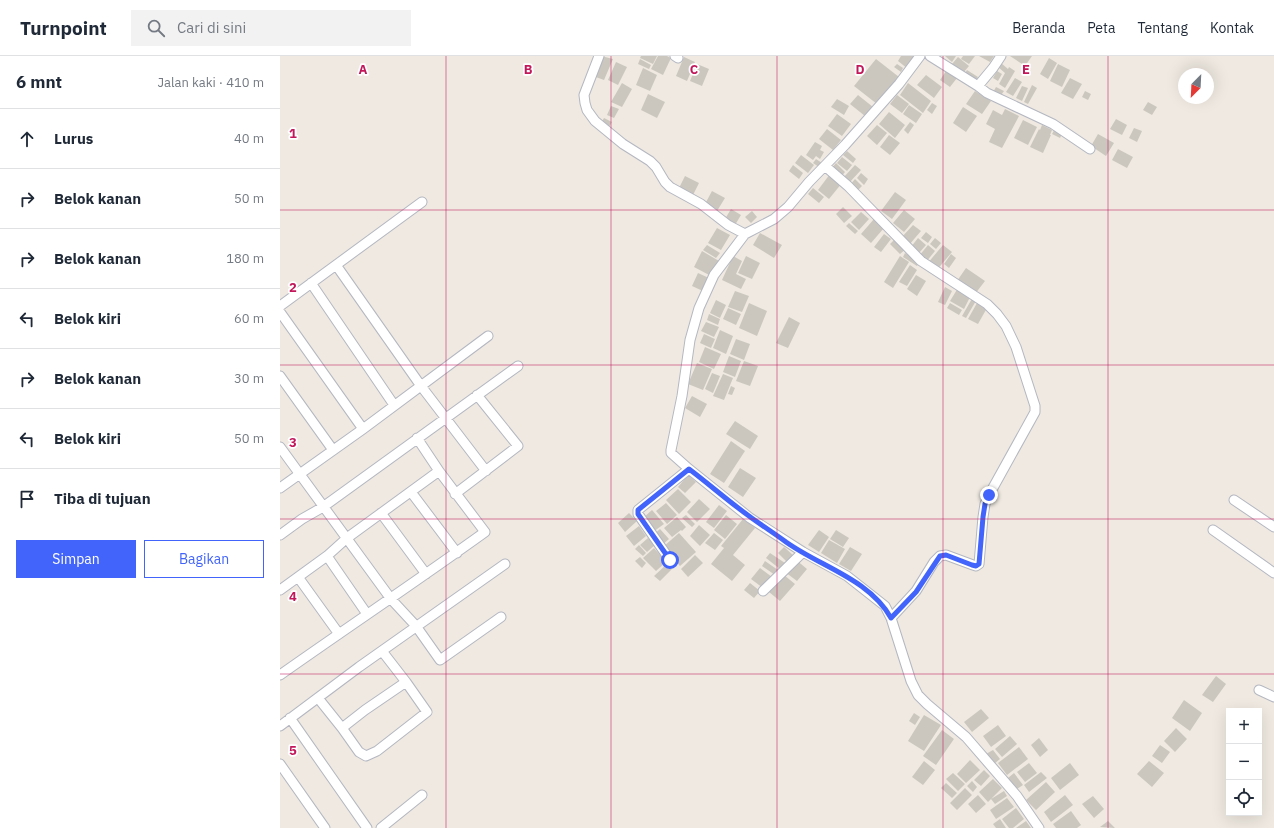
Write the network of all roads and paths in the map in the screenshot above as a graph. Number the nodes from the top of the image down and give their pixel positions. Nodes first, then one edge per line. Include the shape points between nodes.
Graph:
1 (599, 56) edge
2 (920, 56) edge
3 (930, 56) edge
4 (1001, 56) edge
5 (978, 86) junction
6 (1090, 148) dead end
7 (825, 166) junction
8 (422, 202) dead end
9 (745, 234) junction
10 (336, 265) junction
11 (311, 283) junction
12 (280, 306) edge
13 (280, 312) edge
14 (488, 336) dead end
15 (518, 366) dead end
16 (280, 376) edge
17 (421, 386) junction
18 (477, 395) junction
19 (394, 406) junction
20 (445, 419) junction
21 (363, 429) junction
22 (417, 438) junction
23 (280, 447) edge
24 (334, 450) junction
25 (689, 469) junction
26 (439, 471) junction
27 (486, 471) junction
28 (299, 475) junction
29 (280, 488) edge
30 (411, 492) junction
31 (455, 494) junction
32 (1234, 500) dead end
33 (323, 507) junction
34 (381, 513) junction
35 (1274, 528) edge
36 (1213, 530) dead end
37 (280, 535) edge
38 (347, 538) junction
39 (802, 552) junction
40 (457, 553) junction
41 (327, 556) junction
42 (670, 560) dead end
43 (505, 564) dead end
44 (1274, 573) edge
45 (426, 574) junction
46 (298, 577) junction
47 (280, 590) edge
48 (763, 591) dead end
49 (391, 599) junction
50 (366, 614) junction
51 (502, 617) dead end
52 (891, 618) junction
53 (416, 626) junction
54 (339, 634) junction
55 (382, 651) junction
56 (280, 675) edge
57 (406, 682) junction
58 (1259, 690) dead end
59 (1274, 697) edge
60 (318, 698) junction
61 (290, 718) junction
62 (280, 726) edge
63 (342, 728) junction
64 (280, 764) edge
65 (283, 775) edge
66 (422, 795) dead end
67 (325, 828) edge
68 (367, 828) edge
69 (381, 828) edge
70 (1039, 828) edge

1 - 9 street via 584,98 587,110 595,121 623,144 650,161 670,187 701,204 728,225
2 - 7 street via 899,84
3 - 5 street
4 - 5 street
5 - 6 street via 987,93 1053,124
7 - 9 street via 781,214
7 - 52 street via 921,261 987,304 997,314 1016,347 1035,406 1035,412 985,504 979,564 976,566 946,555 940,556 916,592
8 - 10 street
9 - 25 street via 714,275 699,308 690,340 682,396 670,450
10 - 11 street
10 - 17 street
11 - 12 street
11 - 19 street
13 - 21 street
14 - 17 street
15 - 18 street
16 - 24 street
17 - 19 street
17 - 20 street
18 - 20 street
18 - 27 street via 518,446
19 - 21 street
20 - 22 street
20 - 27 street
21 - 24 street
22 - 26 street
22 - 33 street
23 - 28 street
24 - 28 street
25 - 39 street via 750,518
25 - 42 street via 638,510 638,514
26 - 30 street
26 - 31 street
27 - 31 street
28 - 29 street
28 - 33 street
30 - 34 street
30 - 40 street
31 - 40 street via 485,532
32 - 35 street
33 - 37 street
33 - 38 street
34 - 38 street
34 - 45 street
36 - 44 street
38 - 41 street
38 - 49 street
39 - 48 street
39 - 52 street via 847,576 866,590 884,606
40 - 45 street
41 - 46 street
41 - 50 street
43 - 53 street
45 - 49 street
46 - 47 street
46 - 54 street
49 - 50 street
49 - 53 street
50 - 54 street
51 - 53 street via 440,660
52 - 70 street via 918,695 966,737 1017,796
53 - 55 street
54 - 56 street
55 - 57 street
55 - 60 street
57 - 63 street
57 - 63 street via 427,712 377,751 370,755 362,755
58 - 59 street
60 - 61 street
60 - 63 street
61 - 62 street
61 - 68 street
64 - 65 street
65 - 67 street
66 - 69 street

